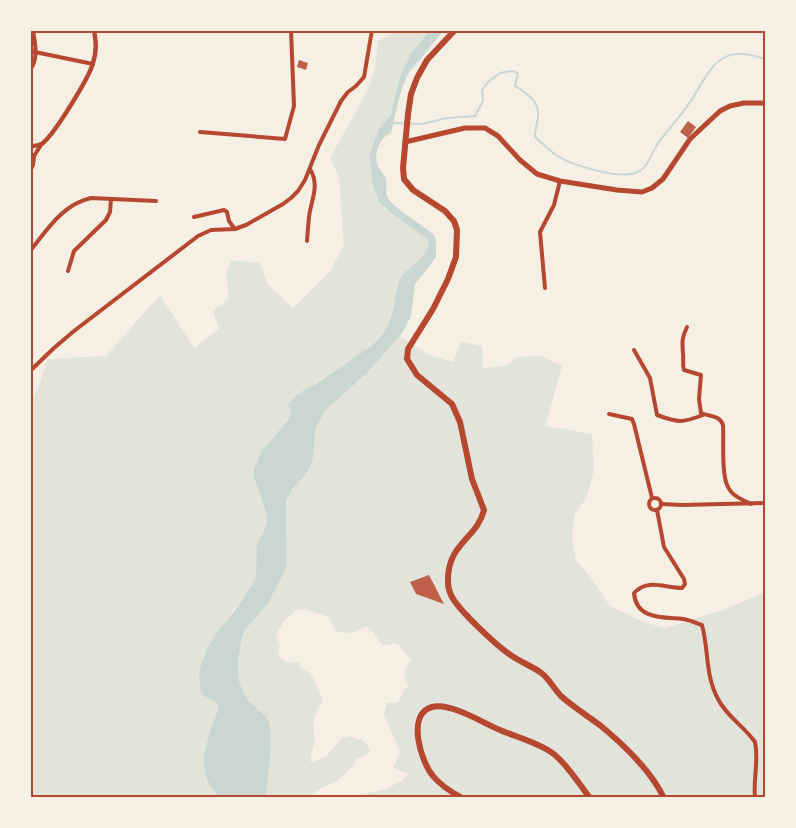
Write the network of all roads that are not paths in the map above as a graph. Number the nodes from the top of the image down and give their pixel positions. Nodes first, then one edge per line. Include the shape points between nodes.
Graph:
1 (33, 30) edge
2 (94, 30) edge
3 (291, 30) edge
4 (372, 30) edge
5 (455, 30) edge
6 (30, 51) edge
7 (36, 52) junction
8 (93, 64) junction
9 (30, 70) edge
10 (766, 103) edge
11 (200, 132) dead end
12 (405, 142) junction
13 (41, 145) junction
14 (30, 146) edge
15 (310, 168) junction
16 (30, 171) edge
17 (560, 181) junction
18 (111, 199) junction
19 (156, 201) dead end
20 (194, 217) dead end
21 (235, 229) junction
22 (307, 241) dead end
23 (30, 251) edge
24 (68, 271) dead end
25 (545, 288) dead end
26 (687, 327) dead end
27 (634, 350) dead end
28 (30, 371) edge
29 (609, 414) dead end
30 (704, 415) junction
31 (652, 498) junction
32 (766, 503) edge
33 (661, 504) junction
34 (751, 504) junction
35 (657, 510) junction
36 (462, 798) edge
37 (590, 798) edge
38 (664, 798) edge
39 (755, 798) edge

1 - 7 street
2 - 8 main road
3 - 11 street via 294,106 285,139
4 - 15 street via 364,76 341,100
5 - 12 highway via 427,60 417,78
6 - 7 street
7 - 8 street
7 - 9 street
8 - 13 main road
10 - 17 main road via 744,103 720,111 690,139 663,179 642,192
12 - 17 main road via 465,128 485,128 537,174
12 - 38 highway via 404,179 445,212 457,230 456,257 448,279 408,349 407,359 417,375 452,404 484,510 451,559 451,595 499,647 546,676 561,696 617,741 643,767
13 - 14 main road
13 - 16 street
15 - 21 street via 291,198
15 - 22 street via 315,188
17 - 25 street via 554,205 540,232
18 - 19 street
18 - 23 street via 91,198 74,204 50,225
18 - 24 street via 106,220 74,251
20 - 21 street via 224,210
21 - 28 street via 211,230 198,236 74,331
26 - 30 street via 682,340 682,366 701,375 699,399
27 - 30 street via 650,378 657,415 676,422
29 - 31 street via 632,419
30 - 34 street via 722,421 728,487 735,496
31 - 33 street
31 - 35 street via 649,507
32 - 34 street
33 - 34 street
33 - 35 street
35 - 39 street via 664,547 685,584 676,588 648,584 636,590 634,599 646,614 687,619 702,626 708,675 718,700 755,742
36 - 37 highway via 444,788 422,758 419,722 421,714 432,707 459,711 546,749 561,761

